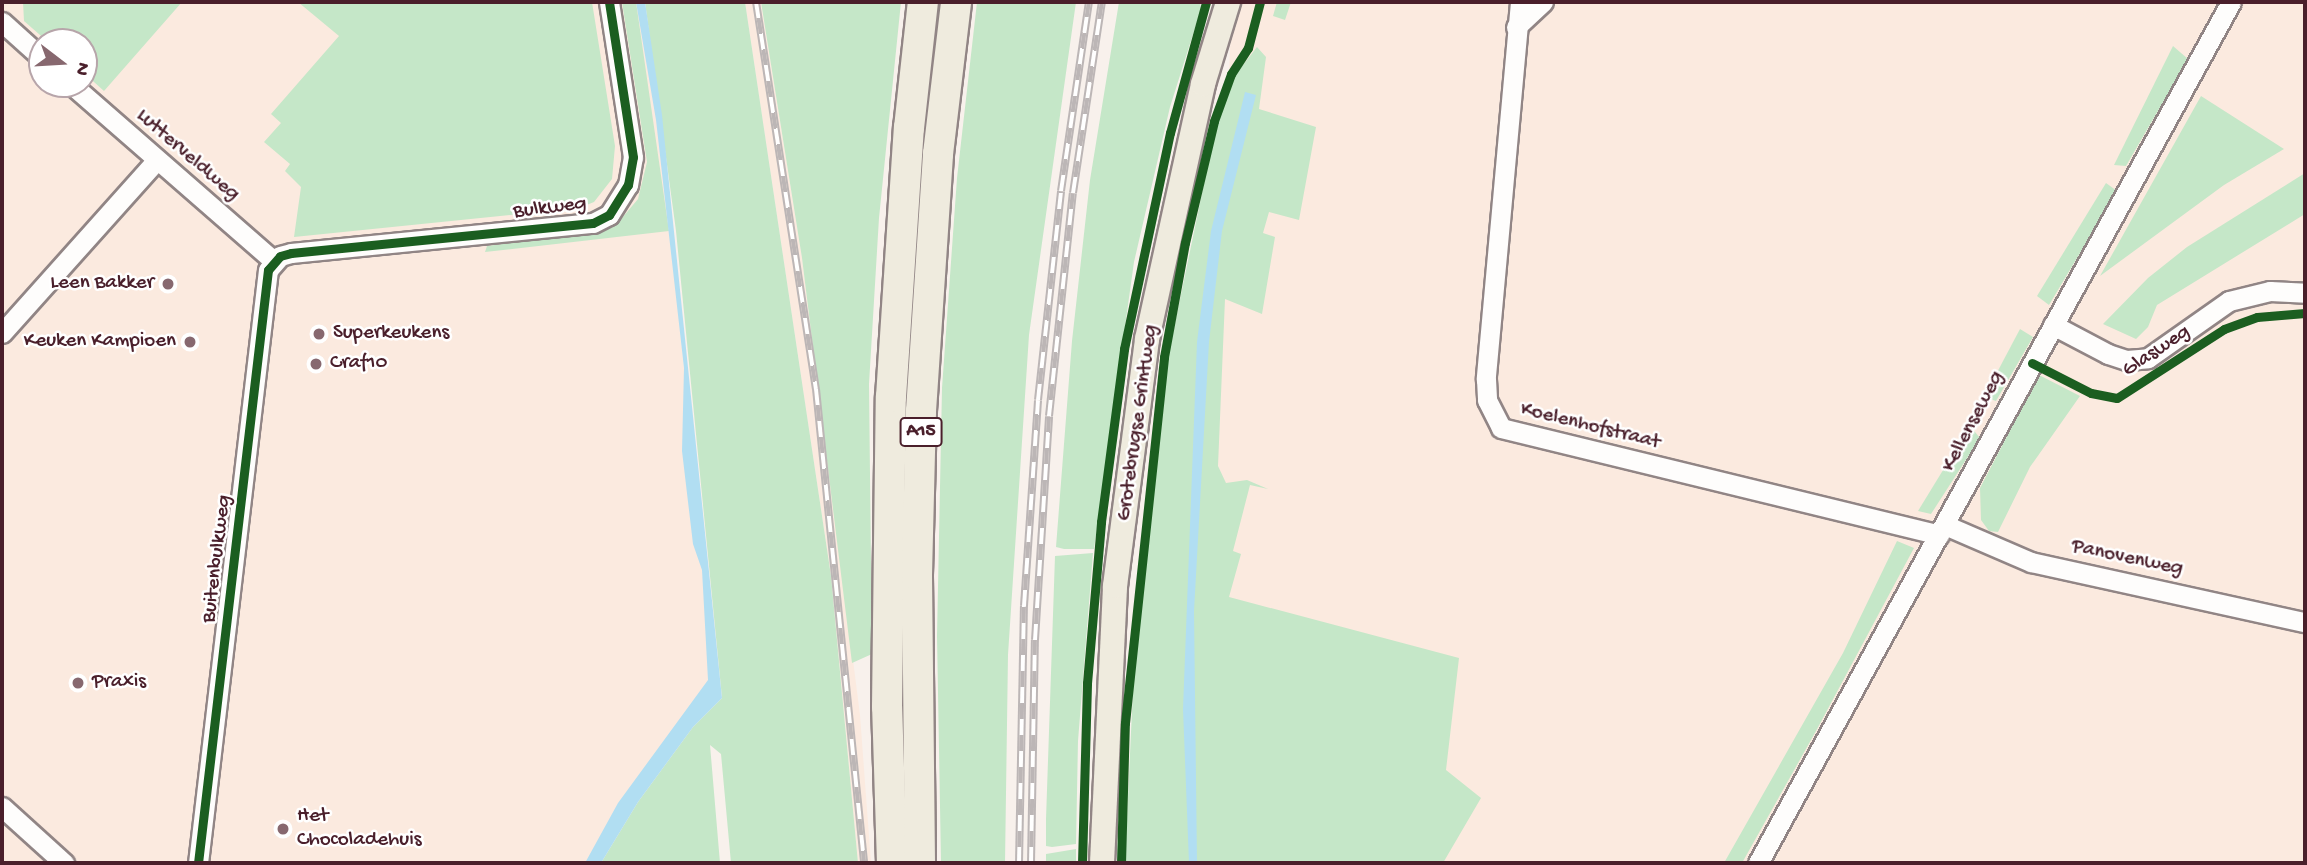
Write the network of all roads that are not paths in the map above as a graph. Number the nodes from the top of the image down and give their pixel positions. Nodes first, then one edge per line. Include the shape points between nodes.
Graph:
1 (608, 2) edge
2 (923, 2) edge
3 (956, 2) edge
4 (1228, 2) edge
5 (1520, 2) edge
6 (1543, 2) edge
7 (2231, 2) edge
8 (2, 22) edge
9 (1516, 27) junction
10 (28, 45) edge
11 (86, 98) edge
12 (156, 161) junction
13 (274, 261) junction
14 (2305, 292) edge
15 (2053, 325) junction
16 (2, 334) edge
17 (1942, 530) junction
18 (2305, 622) edge
19 (2, 807) edge
20 (64, 863) edge
21 (198, 863) edge
22 (892, 863) edge
23 (920, 863) edge
24 (1102, 863) edge
25 (1758, 863) edge

1 - 13 street, Bulkweg via 633,157 628,185 609,215 593,223 291,253
2 - 22 highway, A15 via 909,128 891,397 887,707
3 - 23 highway, A15 via 938,154 921,411 917,575
4 - 24 main road, Grotebrugse Grintweg via 1203,84 1147,338 1115,586
5 - 9 street, Koelenhofstraat
6 - 9 street
7 - 15 street, Kellenseweg
8 - 10 street
9 - 17 street, Koelenhofstraat via 1486,379 1487,400 1501,428
11 - 12 street, Lutterveldweg
12 - 13 street, Lutterveldweg
12 - 16 street
13 - 21 street, Buitenbulkweg via 267,277
14 - 15 street, Glasweg via 2270,291 2229,301 2148,358 2127,360 2108,354
15 - 17 street, Kellenseweg
17 - 18 street, Panovenweg via 2031,562
17 - 25 street, Kellenseweg
19 - 20 street

